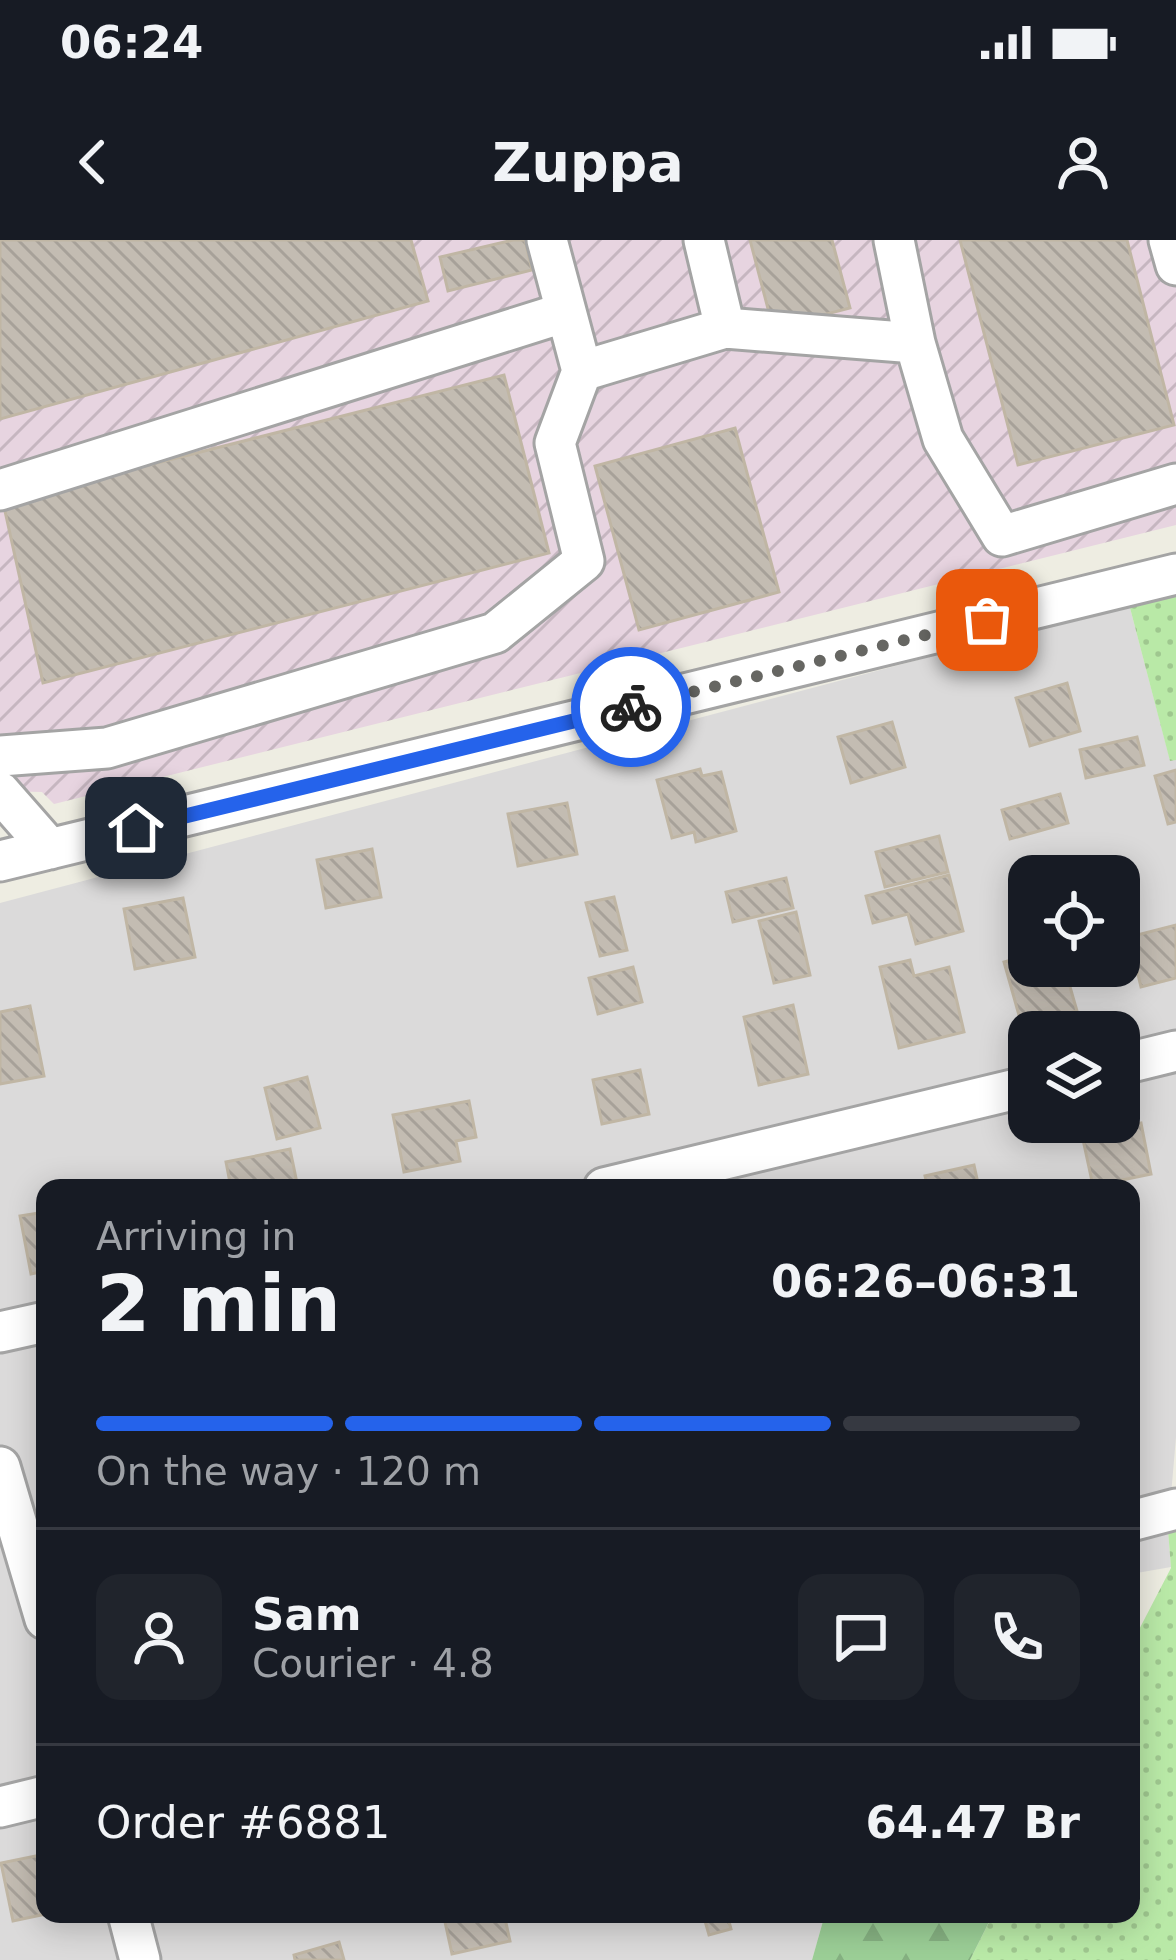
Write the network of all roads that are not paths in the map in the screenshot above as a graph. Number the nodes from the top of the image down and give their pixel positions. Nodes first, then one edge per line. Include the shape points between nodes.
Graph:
1 (547, 240) edge
2 (704, 240) edge
3 (895, 240) edge
4 (1169, 240) edge
5 (1176, 265) edge
6 (566, 312) junction
7 (725, 328) junction
8 (915, 343) junction
9 (582, 371) junction
10 (1176, 484) edge
11 (0, 490) edge
12 (1176, 574) edge
13 (0, 756) edge
14 (0, 792) edge
15 (50, 849) junction
16 (0, 862) edge
17 (1176, 1051) edge
18 (1140, 1060) edge
19 (1008, 1091) edge
20 (642, 1179) edge
21 (36, 1324) edge
22 (0, 1332) edge
23 (0, 1467) edge
24 (1176, 1509) edge
25 (1140, 1518) edge
26 (36, 1588) edge
27 (36, 1798) edge
28 (0, 1807) edge
29 (130, 1923) edge
30 (140, 1960) edge

1 - 6 street
2 - 7 street
3 - 8 street
4 - 5 street
6 - 9 street
6 - 11 street
7 - 8 street
7 - 9 street
8 - 10 street via 943,439 1001,536
9 - 13 street via 555,443 584,561 495,633 107,748
12 - 15 street
14 - 15 street
15 - 16 street
17 - 18 street
19 - 20 street
21 - 22 street
23 - 26 street
24 - 25 street
27 - 28 street
29 - 30 street

